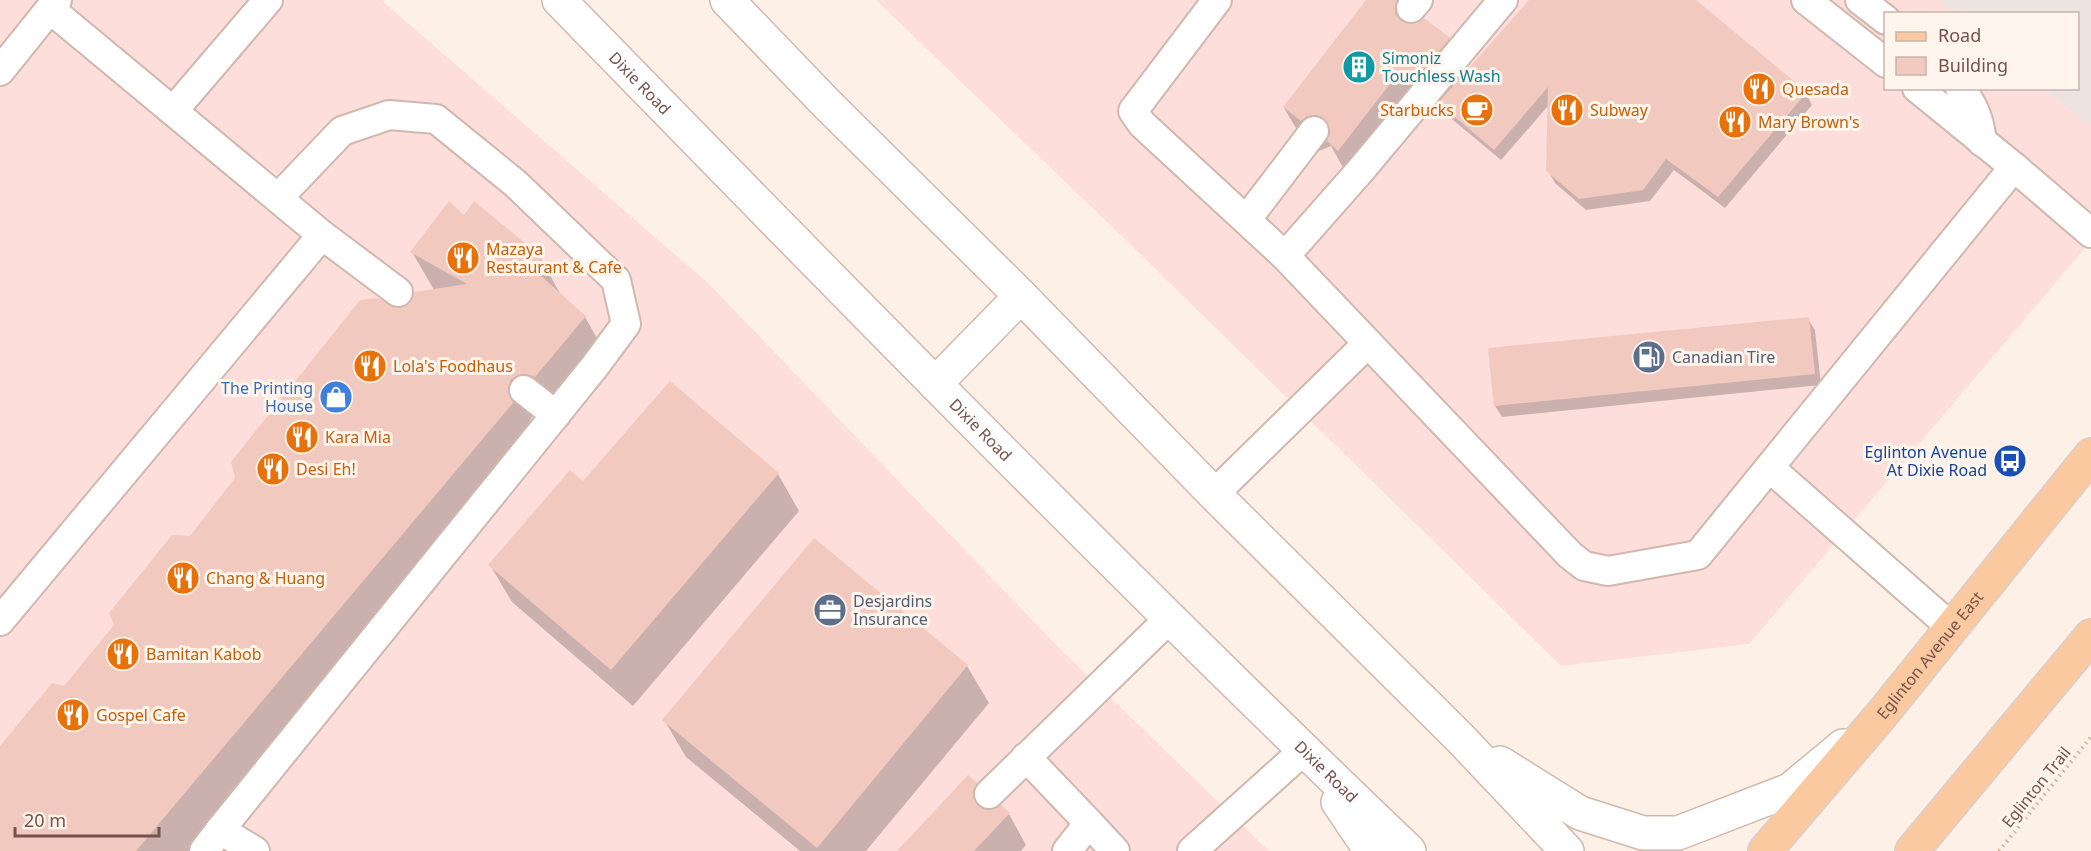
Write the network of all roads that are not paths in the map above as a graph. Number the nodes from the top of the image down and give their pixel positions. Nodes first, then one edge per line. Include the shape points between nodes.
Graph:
1 (268, 0) edge
2 (560, 0) edge
3 (727, 0) edge
4 (1217, 0) edge
5 (1503, 0) edge
6 (1806, 0) edge
7 (1860, 0) edge
8 (54, 4) edge
9 (1884, 19) edge
10 (1884, 61) edge
11 (0, 71) edge
12 (1919, 90) edge
13 (1962, 90) edge
14 (172, 111) junction
15 (1314, 131) dead end
16 (1982, 142) junction
17 (2014, 167) junction
18 (278, 198) junction
19 (1247, 219) junction
20 (2091, 233) edge
21 (322, 235) junction
22 (1286, 256) junction
23 (398, 292) dead end
24 (1021, 296) junction
25 (1368, 343) junction
26 (935, 384) junction
27 (524, 390) dead end
28 (556, 415) junction
29 (2091, 455) edge
30 (1771, 469) junction
31 (1214, 494) junction
32 (1170, 618) junction
33 (0, 621) edge
34 (1950, 626) junction
35 (2091, 636) edge
36 (1884, 713) junction
37 (1461, 739) junction
38 (1304, 751) junction
39 (1026, 757) junction
40 (989, 794) dead end
41 (1089, 823) junction
42 (212, 840) edge
43 (1919, 846) edge
44 (255, 851) edge
45 (1067, 851) edge
46 (1116, 851) edge
47 (1192, 851) edge
48 (1371, 851) edge
49 (1409, 851) edge
50 (1568, 851) edge
51 (1765, 851) edge

1 - 14 lane
2 - 26 main road, Dixie Road
3 - 24 main road
4 - 19 lane via 1133,111 1142,124
5 - 22 lane
6 - 10 lane
7 - 9 lane
8 - 11 lane
8 - 14 lane
12 - 16 lane
13 - 16 lane via 1978,118
14 - 18 lane
15 - 19 lane
16 - 17 lane
17 - 20 lane
17 - 30 lane
18 - 21 lane
18 - 28 lane via 342,131 389,115 436,119 516,184 616,280 626,324
19 - 22 lane
21 - 23 lane
21 - 33 lane
22 - 25 lane
24 - 26 main road
24 - 31 main road
25 - 30 lane via 1584,566 1608,571 1698,555
25 - 31 lane
26 - 32 main road, Dixie Road
27 - 28 lane
28 - 42 lane
29 - 34 main road, Eglinton Avenue East
30 - 34 lane
31 - 37 main road
32 - 38 main road, Dixie Road
32 - 39 lane
34 - 36 main road, Eglinton Avenue East
35 - 43 main road
36 - 37 main road via 1790,790 1678,833 1643,833 1580,813
36 - 51 main road, Eglinton Avenue East
37 - 50 main road
38 - 47 lane
38 - 48 main road
38 - 49 main road, Dixie Road
39 - 40 lane
39 - 41 lane
41 - 45 lane
41 - 46 lane
42 - 44 lane

